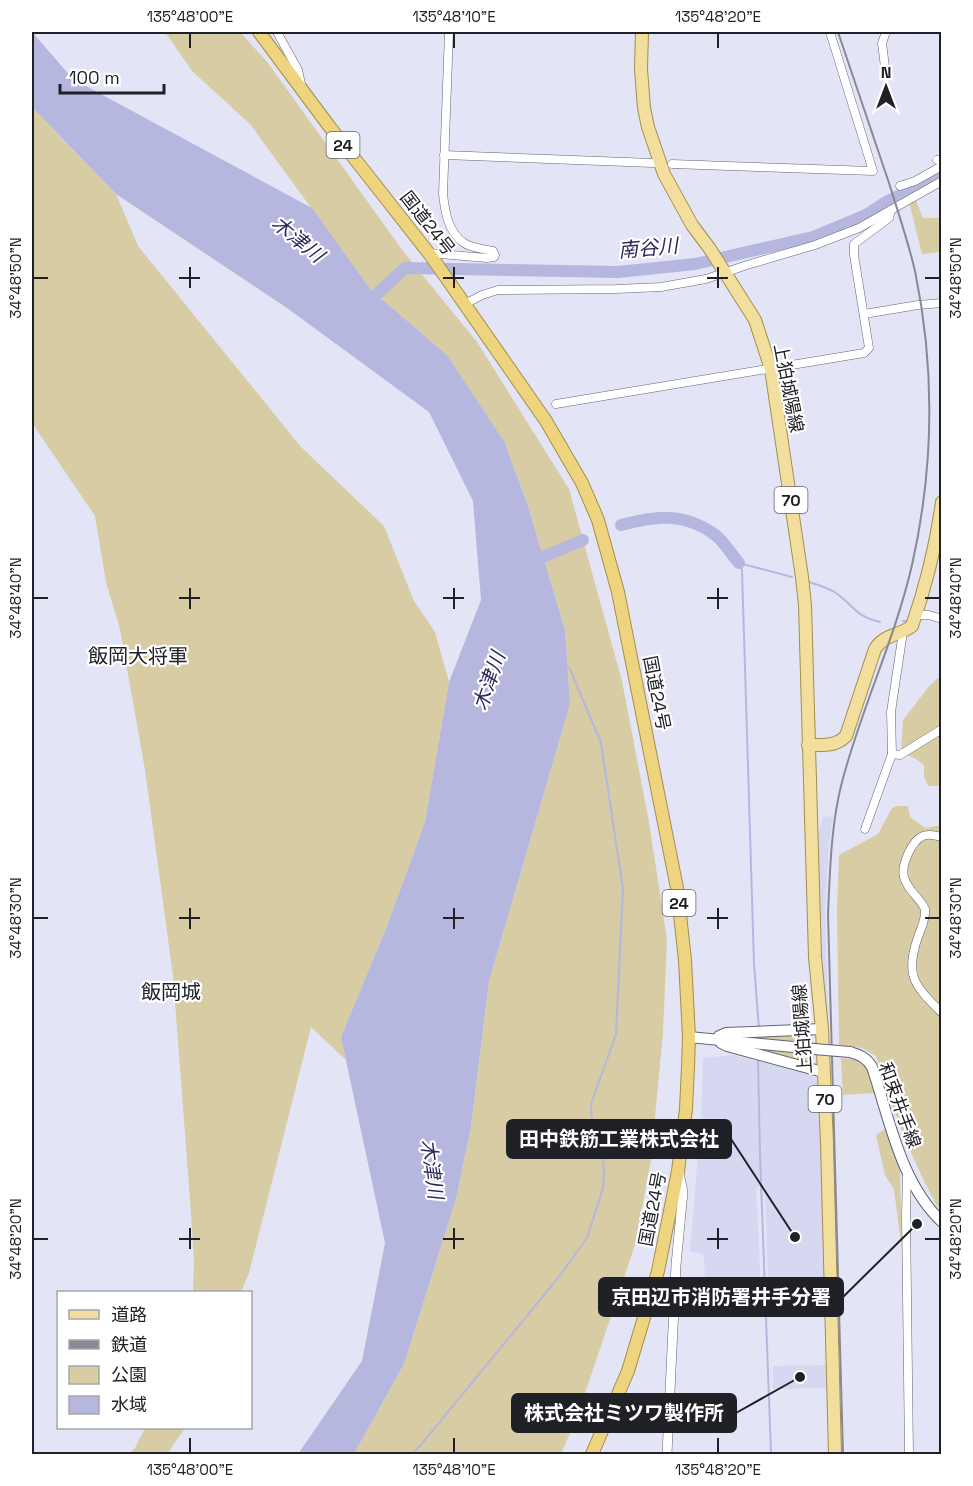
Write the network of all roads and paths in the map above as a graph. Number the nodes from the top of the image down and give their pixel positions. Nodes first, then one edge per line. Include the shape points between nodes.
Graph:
1 (259, 32) edge
2 (277, 32) edge
3 (449, 32) edge
4 (642, 32) edge
5 (830, 32) edge
6 (885, 32) edge
7 (885, 67) dead end
8 (302, 89) junction
9 (444, 155) junction
10 (940, 162) edge
11 (653, 163) dead end
12 (672, 164) dead end
13 (942, 181) edge
14 (900, 186) dead end
15 (891, 210) junction
16 (429, 254) junction
17 (724, 270) junction
18 (942, 303) edge
19 (465, 304) junction
20 (864, 314) junction
21 (771, 369) junction
22 (556, 404) dead end
23 (942, 502) edge
24 (916, 615) junction
25 (941, 618) edge
26 (903, 632) junction
27 (942, 729) edge
28 (808, 745) junction
29 (892, 754) junction
30 (866, 829) dead end
31 (942, 837) edge
32 (942, 1013) edge
33 (822, 1029) junction
34 (689, 1037) junction
35 (713, 1038) junction
36 (823, 1072) junction
37 (678, 1171) junction
38 (907, 1174) junction
39 (942, 1222) edge
40 (592, 1455) edge
41 (667, 1455) edge
42 (835, 1455) edge
43 (909, 1455) edge

1 - 8 highway, 国道24号 / 24
2 - 8 street via 298,70
3 - 9 street
4 - 17 main road, 上狛城陽線 / 70 via 642,88 648,127 664,174 692,225
5 - 12 street via 873,171
6 - 7 street
8 - 16 highway, 国道24号 / 24
9 - 11 street
9 - 16 street via 446,218 465,244 493,251 495,255 487,258
10 - 14 street via 915,181
13 - 15 street
15 - 17 street via 815,245
15 - 20 street via 889,218 855,244
16 - 19 highway, 国道24号 / 24
17 - 19 street via 706,279 661,287 498,290
17 - 21 main road, 上狛城陽線 / 70 via 755,320
18 - 20 street
19 - 34 highway, 国道24号 / 24 via 546,421 582,483 598,520 618,592 677,888
20 - 21 street via 869,348 864,353
21 - 22 street
21 - 28 main road, 上狛城陽線 / 70 via 802,577
23 - 24 main road
24 - 25 street
24 - 26 main road via 912,626
26 - 28 main road via 883,639 875,649 846,736 840,743
26 - 29 street via 891,712
27 - 29 street via 900,755
28 - 33 main road, 上狛城陽線 / 70 via 815,957
29 - 30 street
31 - 32 street via 921,836 910,852 903,875 926,909 912,957 913,980
33 - 35 main road via 726,1033
33 - 36 main road, 上狛城陽線 / 70
34 - 35 main road, 和束井手線
34 - 37 highway, 国道24号 / 24
35 - 36 main road via 727,1046
35 - 38 main road, 和束井手線, bridge via 850,1052 869,1061
36 - 42 main road, 上狛城陽線 / 70
37 - 40 highway, 国道24号 / 24 via 645,1319 628,1371
37 - 41 street via 683,1192
38 - 39 main road, 和束井手線 via 922,1200
38 - 43 street

